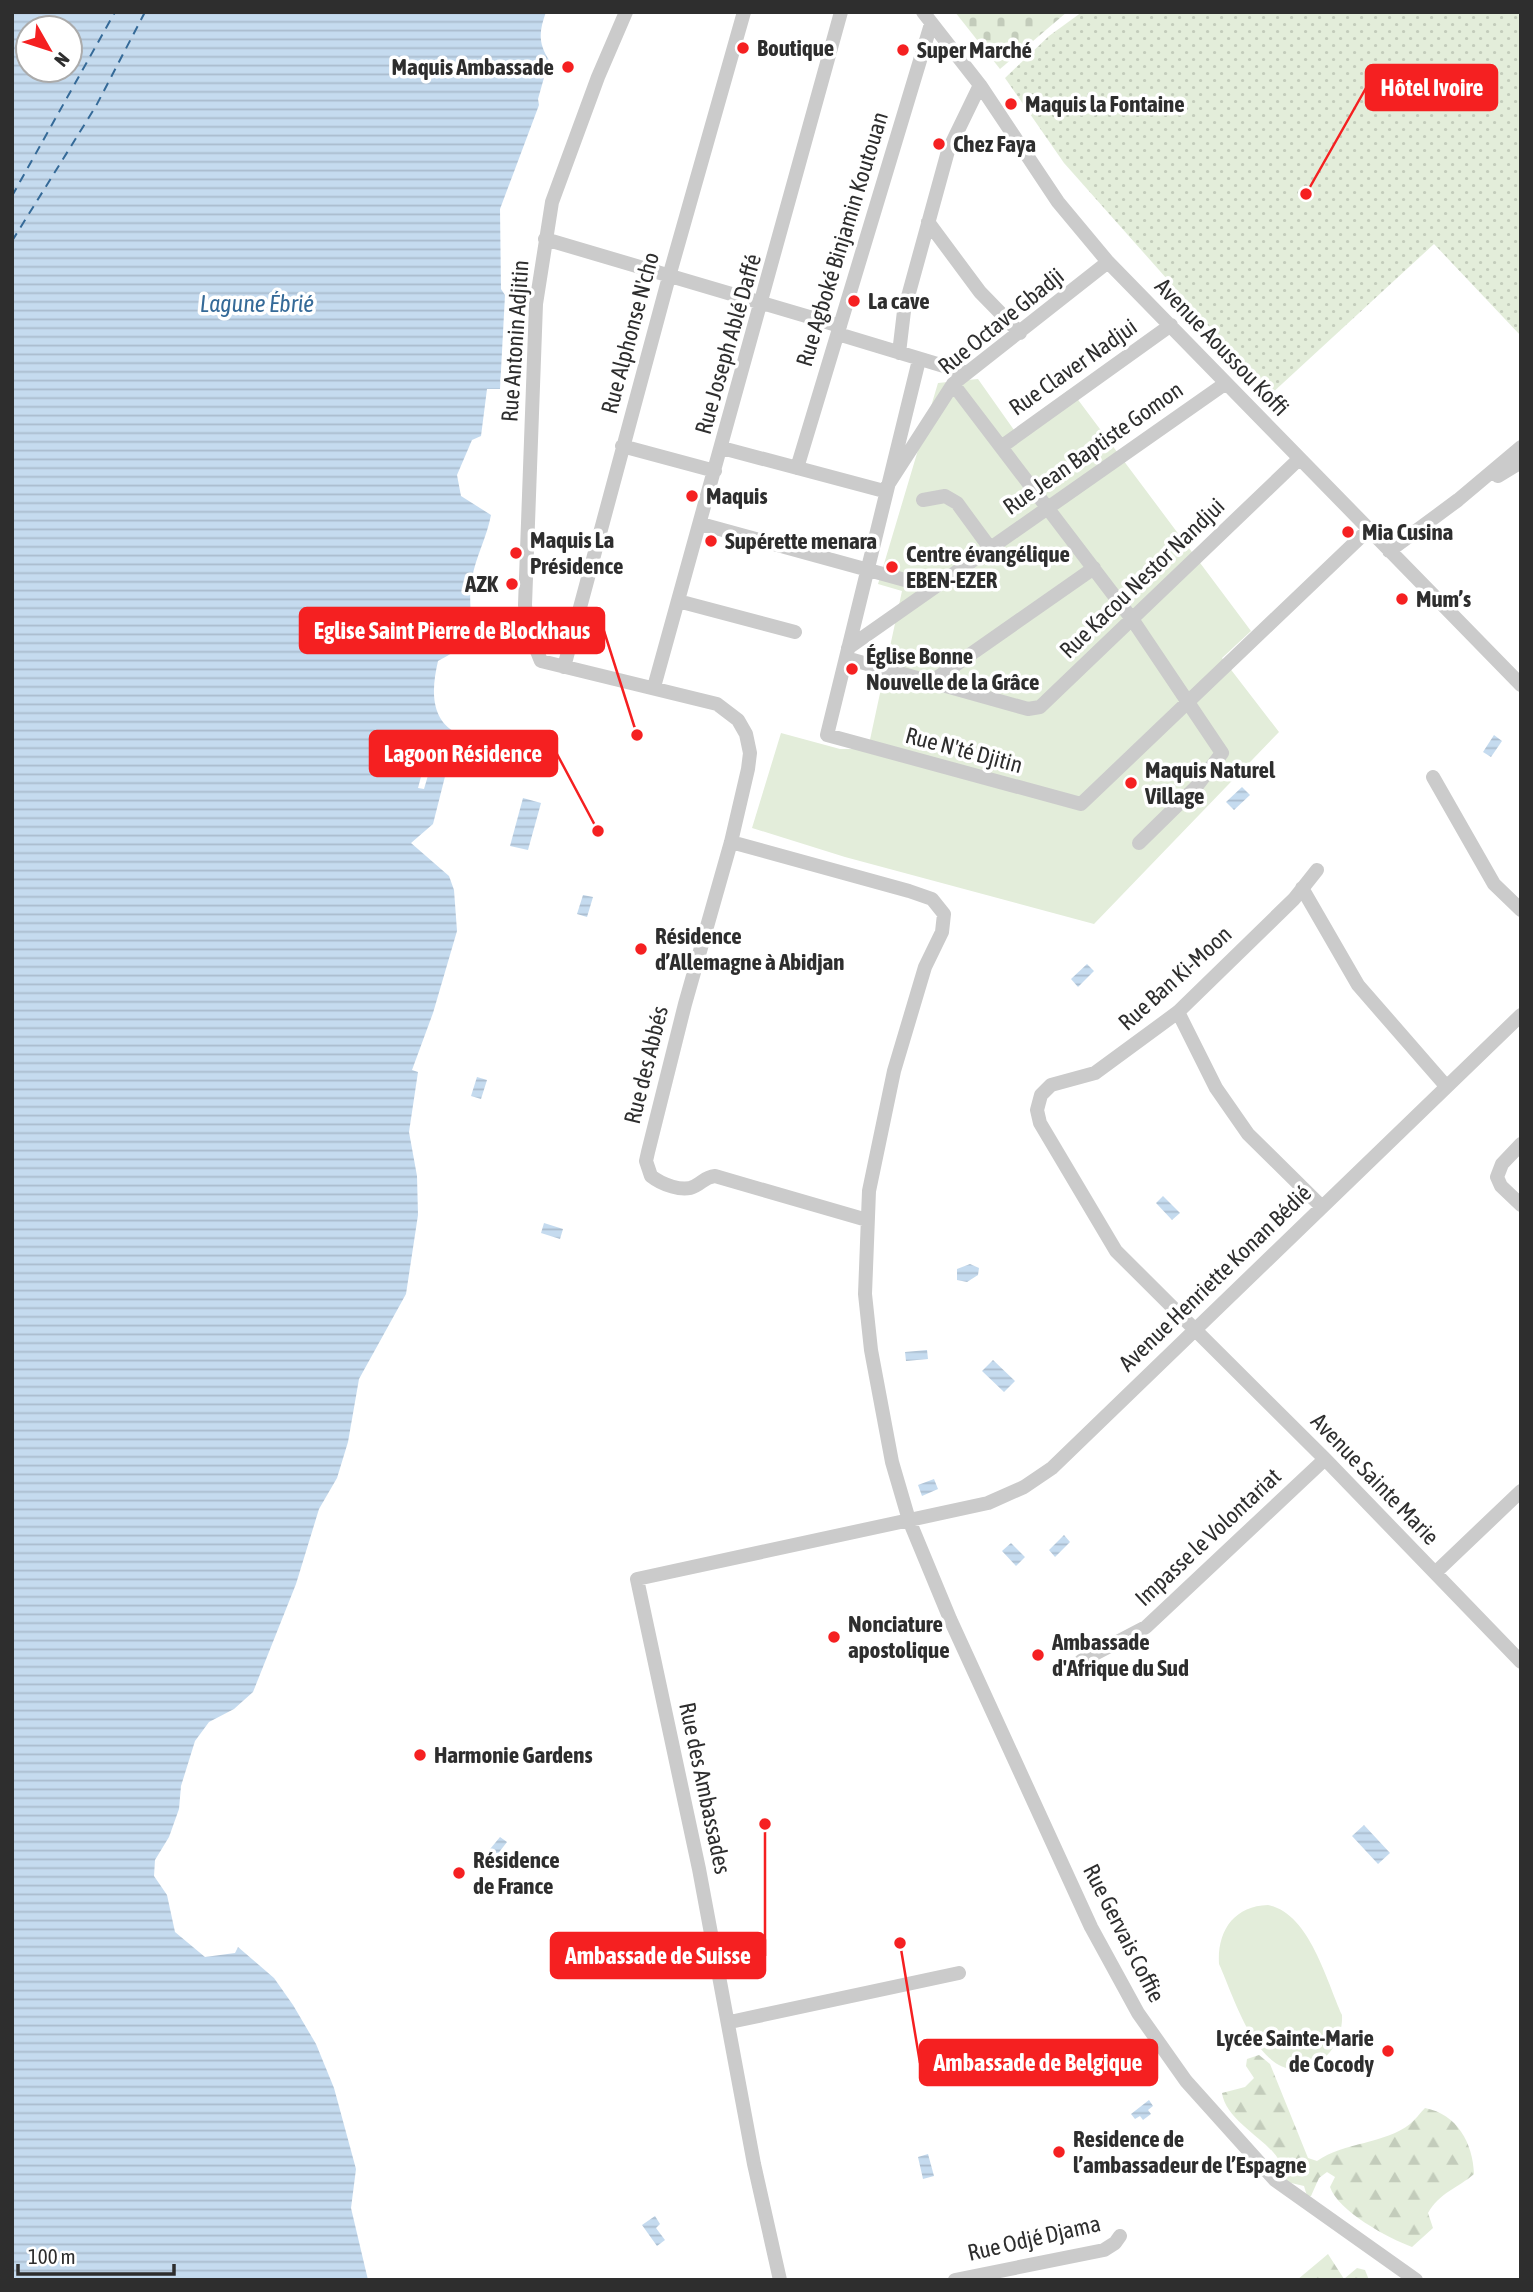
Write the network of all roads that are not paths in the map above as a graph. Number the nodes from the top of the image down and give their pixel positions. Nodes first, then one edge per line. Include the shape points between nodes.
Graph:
1 (626, 12) edge
2 (744, 12) edge
3 (841, 12) edge
4 (927, 18) edge
5 (980, 85) junction
6 (928, 222) junction
7 (545, 239) junction
8 (1108, 262) junction
9 (670, 273) junction
10 (764, 302) junction
11 (1171, 326) junction
12 (839, 330) junction
13 (1020, 333) junction
14 (899, 353) junction
15 (919, 359) junction
16 (967, 373) junction
17 (1226, 383) junction
18 (953, 384) junction
19 (622, 446) junction
20 (722, 447) junction
21 (1001, 447) junction
22 (1521, 447) edge
23 (1299, 459) junction
24 (1521, 462) edge
25 (797, 468) junction
26 (715, 471) junction
27 (884, 491) junction
28 (923, 500) dead end
29 (1458, 500) junction
30 (1049, 507) junction
31 (701, 524) junction
32 (1367, 531) junction
33 (990, 548) junction
34 (1389, 551) junction
35 (1094, 568) junction
36 (866, 571) junction
37 (934, 588) junction
38 (678, 601) junction
39 (1132, 619) junction
40 (795, 632) dead end
41 (847, 653) junction
42 (564, 667) junction
43 (931, 682) junction
44 (1521, 685) edge
45 (654, 687) junction
46 (1188, 702) junction
47 (1433, 777) dead end
48 (732, 842) junction
49 (1139, 843) dead end
50 (1317, 870) dead end
51 (1303, 888) junction
52 (1521, 910) edge
53 (1178, 1012) junction
54 (1521, 1015) edge
55 (1446, 1086) junction
56 (1521, 1144) edge
57 (1521, 1205) edge
58 (1322, 1207) junction
59 (867, 1220) junction
60 (1195, 1329) junction
61 (1325, 1459) junction
62 (1521, 1492) edge
63 (909, 1520) junction
64 (1435, 1573) junction
65 (1081, 1661) dead end
66 (1521, 1662) edge
67 (959, 1973) dead end
68 (730, 2022) junction
69 (1120, 2236) dead end
70 (780, 2280) edge
71 (955, 2280) edge
72 (1416, 2280) edge

1 - 7 street, Rue Antonin Adjitin via 563,166
2 - 9 street, Rue Alphonse N'cho
3 - 10 street, Rue Joseph Ablé Daffé
4 - 5 street, Avenue Aoussou Koffi
4 - 12 street, Rue Agboké Binjamin Koutouan
5 - 6 street via 948,151
5 - 8 street, Avenue Aoussou Koffi via 1058,202
6 - 13 street via 980,292
6 - 14 street via 904,312
7 - 9 street
7 - 42 street, Rue Antonin Adjitin via 532,360 525,605 528,629 541,661
8 - 11 street, Avenue Aoussou Koffi
8 - 13 street, Rue Octave Gbadji
9 - 10 street
9 - 19 street, Rue Alphonse N'cho
10 - 12 street
10 - 20 street, Rue Joseph Ablé Daffé
11 - 17 street, Avenue Aoussou Koffi
11 - 21 street, Rue Claver Nadjui
12 - 14 street
12 - 25 street, Rue Agboké Binjamin Koutouan
13 - 16 street, Rue Octave Gbadji
14 - 15 street
15 - 16 street
15 - 27 street, Rue N'té Djitin
16 - 18 street, Rue Octave Gbadji
17 - 23 street, Avenue Aoussou Koffi
17 - 30 street, Rue Jean Baptiste Gomon
18 - 21 street
18 - 27 street, Rue Octave Gbadji
19 - 26 street
19 - 42 street, Rue Alphonse N'cho
20 - 25 street
20 - 26 street, Rue Joseph Ablé Daffé
21 - 30 street
22 - 29 street
23 - 32 street, Avenue Aoussou Koffi
23 - 39 street, Rue Kacou Nestor Nandjui
24 - 29 street
25 - 27 street
26 - 31 street, Rue Joseph Ablé Daffé
27 - 36 street, Rue N'té Djitin
28 - 33 street via 945,496 957,503
29 - 34 street
30 - 33 street, Rue Jean Baptiste Gomon
30 - 35 street
31 - 36 street
31 - 38 street, Rue Joseph Ablé Daffé
32 - 34 street, Avenue Aoussou Koffi
32 - 46 street, Rue N'té Djitin
33 - 37 street, Rue Jean Baptiste Gomon
34 - 44 street, Avenue Aoussou Koffi
35 - 39 street
35 - 43 street
36 - 37 street
36 - 41 street, Rue N'té Djitin
37 - 41 street, Rue Jean Baptiste Gomon
38 - 40 street
38 - 45 street, Rue Joseph Ablé Daffé
39 - 43 street, Rue Kacou Nestor Nandjui via 1034,709
39 - 46 street
41 - 43 street, Rue Kacou Nestor Nandjui
41 - 46 street, Rue N'té Djitin via 827,735 1081,804
42 - 45 street, Rue des Abbés
45 - 48 street, Rue des Abbés via 717,704 738,720 746,734 748,769
46 - 49 street via 1222,753 1196,787
47 - 52 street via 1494,884
48 - 59 street, Rue Gervais Coffie via 909,891 932,899 944,914 942,932 925,967 894,1071
48 - 59 street, Rue des Abbés via 685,1004 647,1170 655,1180 676,1187 697,1186 715,1176
50 - 51 street, Rue Ban Ki-Moon
51 - 53 street, Rue Ban Ki-Moon
51 - 55 street via 1358,985
53 - 58 street via 1216,1088 1248,1134
53 - 60 street, Rue Ban Ki-Moon via 1094,1073 1051,1085 1037,1110 1040,1124 1109,1243
54 - 55 street, Avenue Henriette Konan Bédié
55 - 58 street, Avenue Henriette Konan Bédié
56 - 57 street via 1502,1164 1497,1177
58 - 60 street, Avenue Henriette Konan Bédié
59 - 63 street, Rue Gervais Coffie via 865,1294 871,1350 892,1462
60 - 61 street, Avenue Sainte Marie
60 - 63 street, Avenue Henriette Konan Bédié via 1052,1468 1024,1487 988,1503
61 - 64 street, Avenue Sainte Marie
61 - 65 street, Impasse le Volontariat via 1146,1627
62 - 64 street
63 - 68 street, Rue des Ambassades via 638,1579
63 - 72 street, Rue Gervais Coffie via 1091,1927 1138,2013 1186,2081 1275,2180
64 - 66 street, Avenue Sainte Marie
67 - 68 street
68 - 70 street, Rue des Ambassades
69 - 71 street, Rue Odjé Djama via 1104,2250

